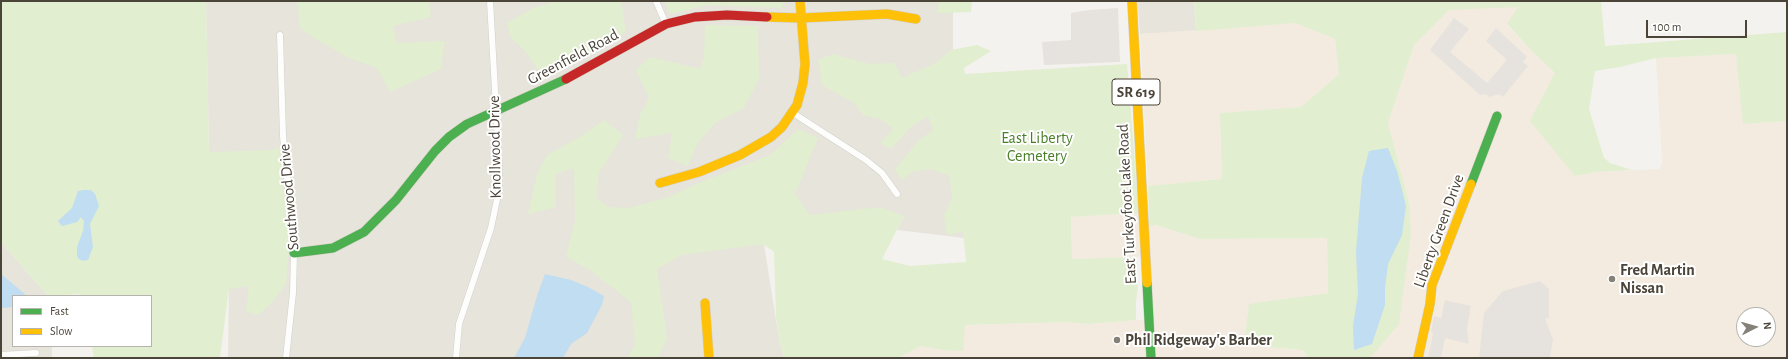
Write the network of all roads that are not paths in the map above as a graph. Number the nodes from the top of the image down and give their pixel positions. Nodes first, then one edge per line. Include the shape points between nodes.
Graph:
1 (490, 1) edge
2 (656, 1) edge
3 (800, 1) edge
4 (1132, 1) edge
5 (801, 18) junction
6 (916, 19) dead end
7 (666, 24) junction
8 (280, 35) dead end
9 (280, 71) junction
10 (273, 72) dead end
11 (496, 112) junction
12 (793, 113) junction
13 (1497, 116) dead end
14 (660, 182) dead end
15 (897, 194) dead end
16 (294, 253) junction
17 (705, 304) dead end
18 (36, 353) dead end
19 (1, 355) edge
20 (10, 356) edge
21 (286, 358) edge
22 (456, 358) edge
23 (709, 358) edge
24 (1151, 358) edge
25 (1418, 358) edge

1 - 11 street, Knollwood Drive
2 - 7 street
3 - 5 street
4 - 24 street, East Turkeyfoot Lake Road / SR 619
5 - 6 street, Greenfield Road via 887,14
5 - 7 street, Greenfield Road via 709,15
5 - 12 street via 805,68 801,92
7 - 11 street, Greenfield Road via 593,65
8 - 9 street, Southwood Drive
9 - 10 street
9 - 16 street, Southwood Drive
11 - 16 street, Greenfield Road via 478,118 449,137 396,200 364,232 333,248
11 - 22 street, Knollwood Drive via 499,181 496,209 462,310 457,333
12 - 14 street via 776,134 740,155 699,172
12 - 15 street via 866,160 882,173
13 - 25 street, Liberty Green Drive via 1432,285
16 - 21 street, Southwood Drive via 293,293
17 - 23 street
18 - 20 street
19 - 20 street

